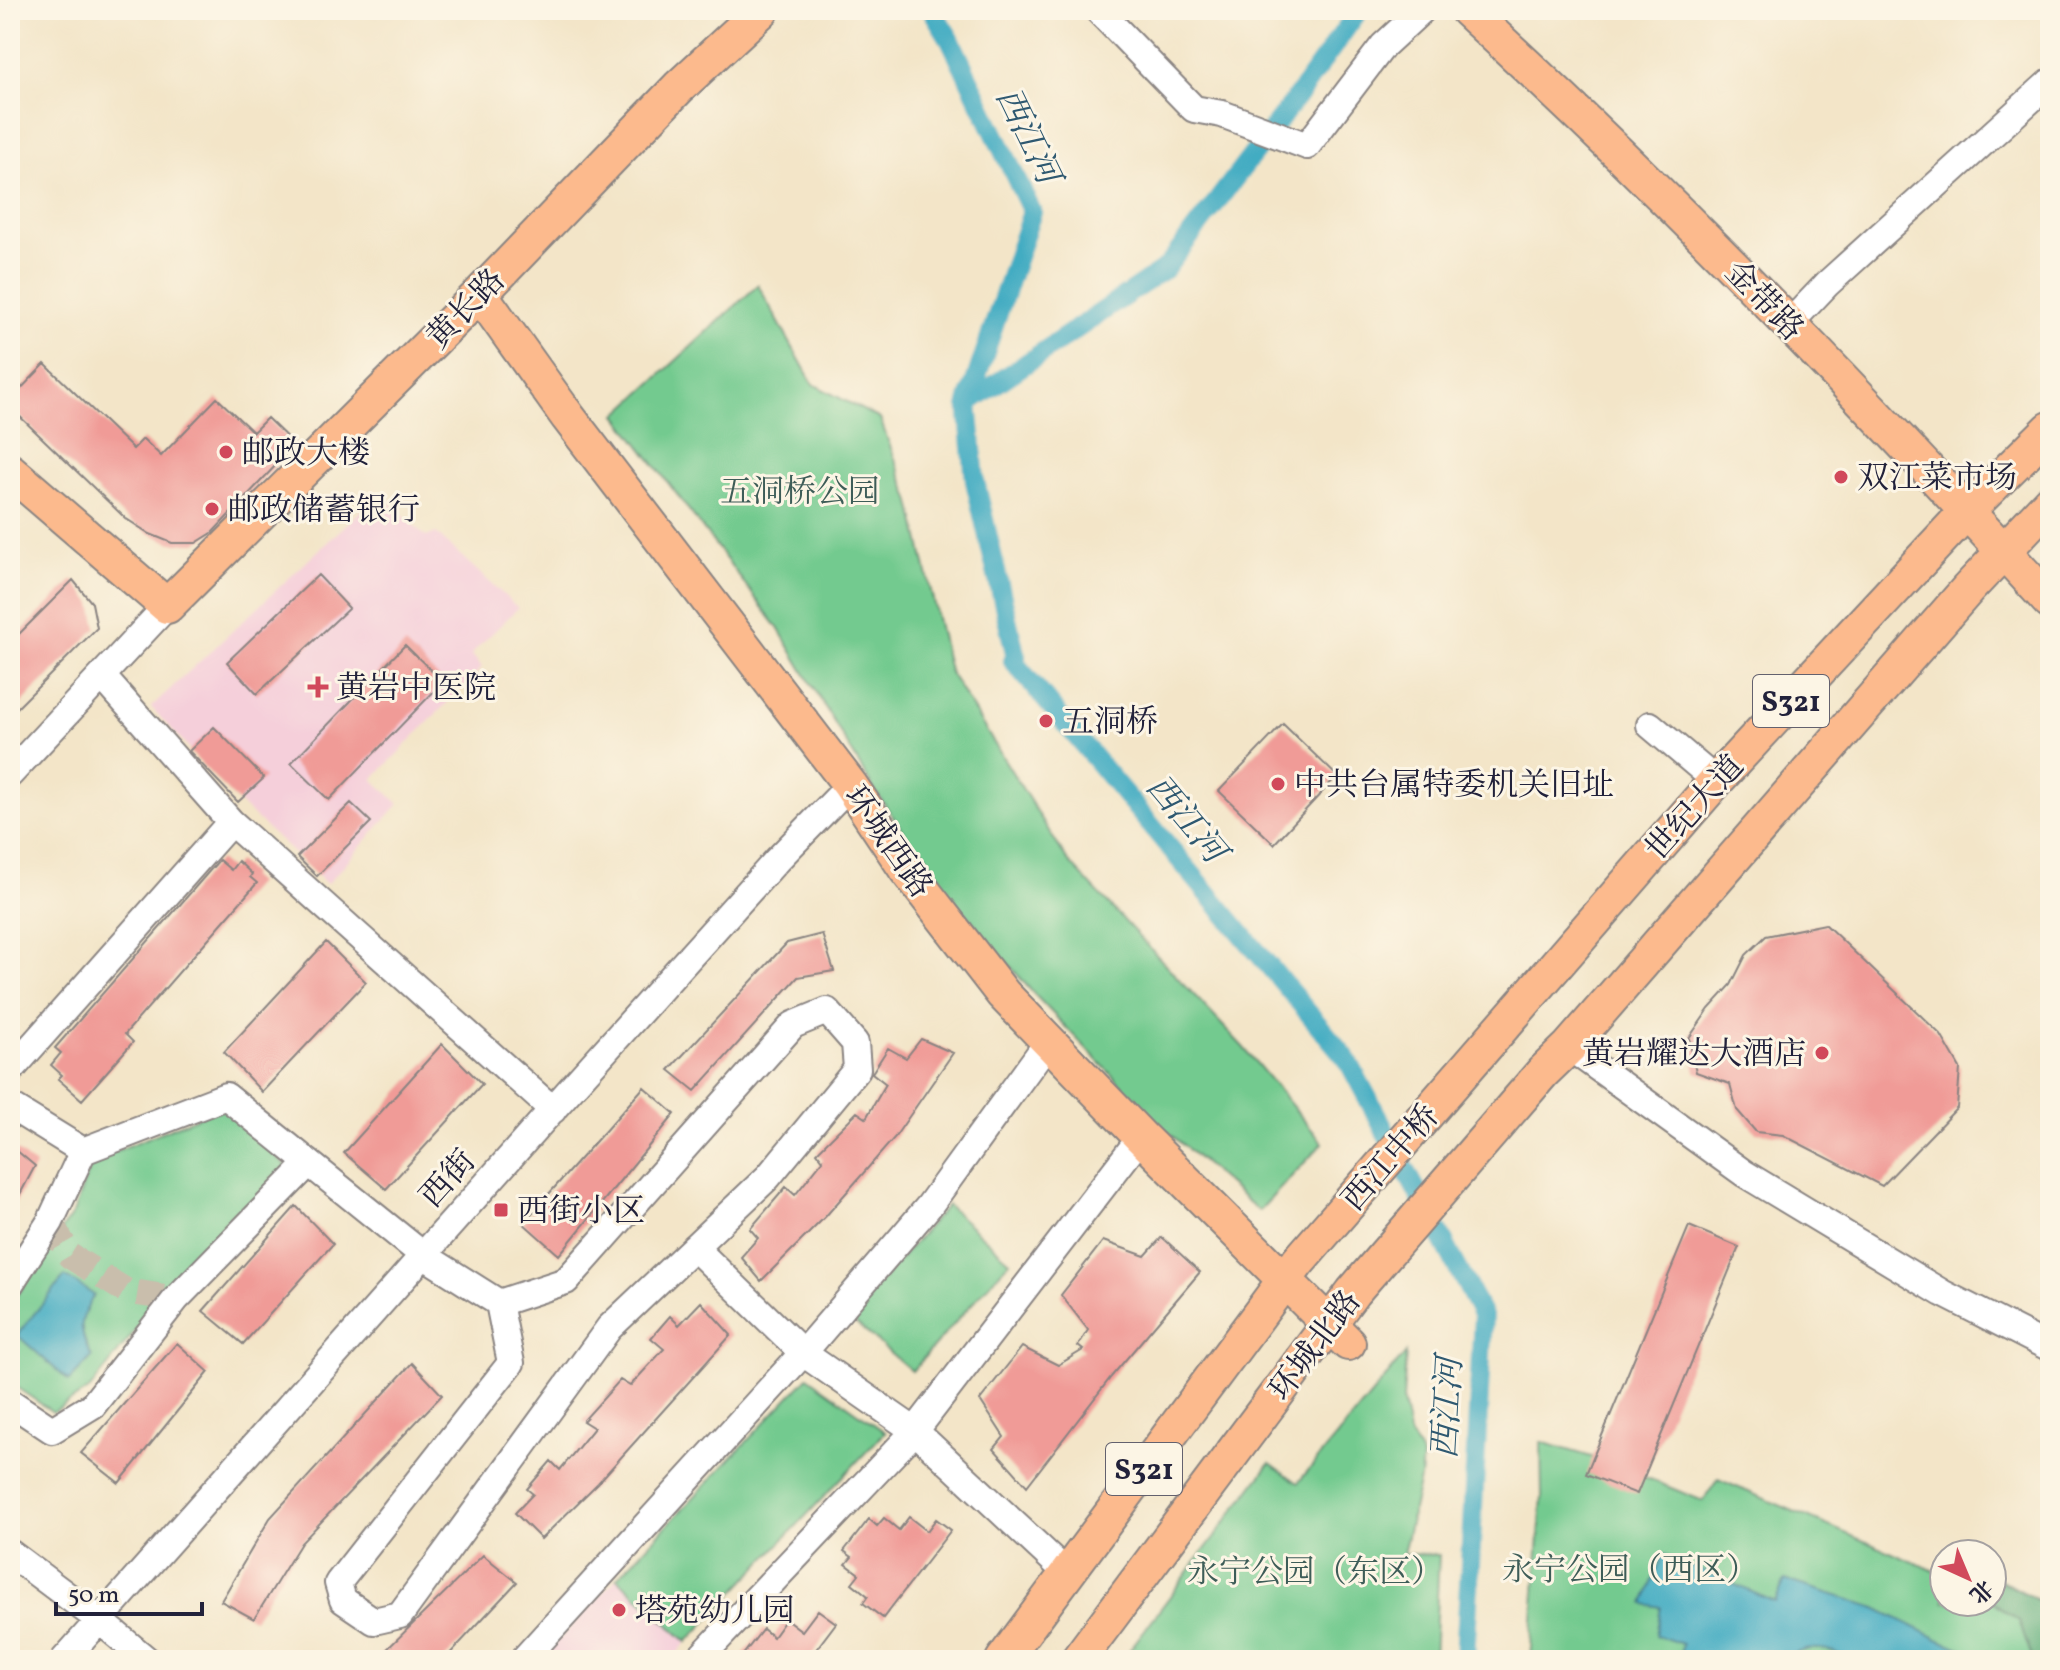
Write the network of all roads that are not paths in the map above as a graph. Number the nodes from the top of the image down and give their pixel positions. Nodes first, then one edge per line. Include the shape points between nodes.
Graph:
1 (762, 10) edge
2 (1098, 10) edge
3 (1422, 10) edge
4 (1467, 10) edge
5 (2050, 82) edge
6 (480, 294) junction
7 (1789, 324) junction
8 (2050, 429) edge
9 (10, 471) edge
10 (2050, 502) edge
11 (1967, 511) junction
12 (2003, 550) junction
13 (2050, 602) edge
14 (167, 606) junction
15 (102, 676) junction
16 (1650, 725) dead end
17 (1702, 769) dead end
18 (10, 774) edge
19 (850, 785) junction
20 (231, 822) junction
21 (1495, 1035) joint
22 (1048, 1042) junction
23 (1569, 1047) junction
24 (10, 1071) edge
25 (10, 1106) edge
26 (553, 1110) junction
27 (1141, 1137) junction
28 (83, 1151) junction
29 (309, 1163) junction
30 (694, 1247) junction
31 (423, 1255) junction
32 (1285, 1279) junction
33 (10, 1284) edge
34 (499, 1303) junction
35 (1339, 1333) junction
36 (2050, 1348) edge
37 (803, 1353) junction
38 (10, 1402) edge
39 (915, 1431) junction
40 (10, 1553) edge
41 (1067, 1573) junction
42 (98, 1619) junction
43 (64, 1660) edge
44 (147, 1660) edge
45 (523, 1660) edge
46 (698, 1660) edge
47 (1003, 1660) edge
48 (1078, 1660) edge

1 - 6 main road, 黄长路 via 679,87
2 - 3 street via 1194,109 1307,146 1383,46
4 - 7 main road, 金带路 via 1575,109
5 - 7 street
6 - 14 main road, 黄长路
6 - 19 main road, 环城西路
7 - 11 main road, 金带路
8 - 11 main road, 世纪大道 / S321
9 - 14 main road
10 - 12 main road, 世纪大道 / S321
11 - 12 main road, 金带路
11 - 21 main road, 世纪大道 / S321 via 1715,782
12 - 13 main road, 金带路
12 - 23 main road, 世纪大道 / S321
14 - 15 street
15 - 18 street
15 - 20 street
16 - 17 street
19 - 22 main road, 环城西路 via 906,869 1003,994
19 - 26 street, 西街
20 - 24 street
20 - 26 street
21 - 32 main road, 西江中桥 / S321
22 - 27 main road, 环城西路
22 - 37 street via 929,1206
23 - 35 main road, 环城北路 / S321 via 1353,1292
23 - 36 street via 1745,1174 1942,1293
25 - 28 street
26 - 31 street, 西街
27 - 32 main road, 环城西路
27 - 39 street
28 - 29 street via 226,1096
28 - 33 street via 50,1222
29 - 31 street
29 - 38 street via 176,1299 93,1405 52,1430
30 - 34 street via 768,1177 857,1069 855,1043 827,1011 793,1025 566,1281
30 - 34 street via 609,1328 400,1615 374,1621 343,1600 338,1583 511,1363
30 - 37 street
31 - 34 street
31 - 42 street, 西街
32 - 35 main road, 环城西路
32 - 41 main road, 环城北路 / S321
35 - 48 main road, 环城北路 / S321
37 - 39 street
37 - 45 street
39 - 41 street
39 - 46 street
40 - 42 street
41 - 47 main road, 环城北路 / S321
42 - 43 street, 西街
42 - 44 street

